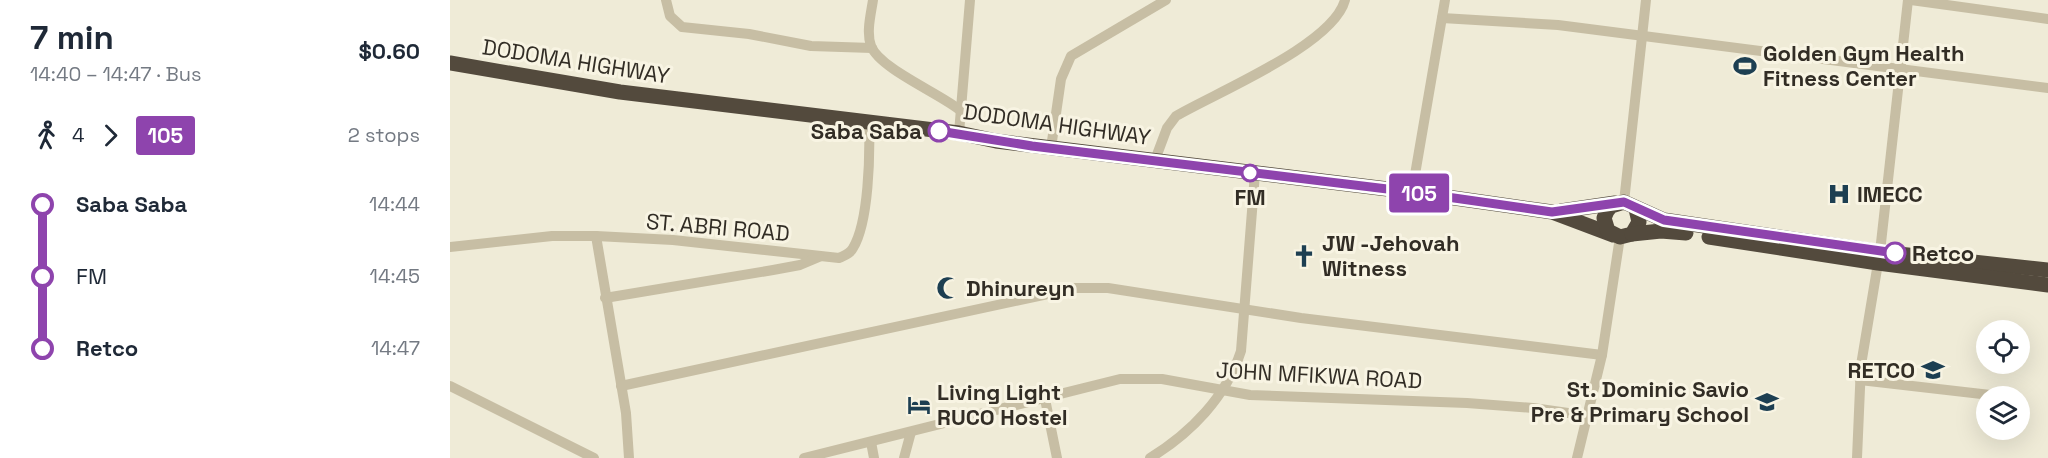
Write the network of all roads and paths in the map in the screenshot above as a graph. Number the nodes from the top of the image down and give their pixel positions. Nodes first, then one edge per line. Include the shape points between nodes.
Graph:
1 (666, 0) edge
2 (873, 0) edge
3 (970, 0) edge
4 (1166, 0) edge
5 (1345, 0) edge
6 (1445, 0) edge
7 (1646, 0) edge
8 (1909, 0) edge
9 (1442, 18) junction
10 (2048, 19) edge
11 (1641, 37) junction
12 (872, 48) junction
13 (450, 63) edge
14 (1899, 68) junction
15 (2048, 88) edge
16 (962, 111) junction
17 (869, 124) junction
18 (959, 133) junction
19 (1051, 148) junction
20 (1155, 160) junction
21 (1255, 173) junction
22 (1412, 192) junction
23 (1626, 205) junction
24 (1552, 212) junction
25 (1622, 235) junction
26 (597, 236) junction
27 (450, 247) edge
28 (820, 256) junction
29 (1879, 257) junction
30 (2048, 270) edge
31 (2048, 285) edge
32 (605, 298) junction
33 (1245, 308) junction
34 (1602, 355) junction
35 (1860, 380) junction
36 (450, 386) edge
37 (621, 386) junction
38 (1223, 392) junction
39 (1976, 393) edge
40 (1045, 399) junction
41 (1589, 416) junction
42 (910, 432) junction
43 (871, 442) junction
44 (594, 458) edge
45 (629, 458) edge
46 (804, 458) edge
47 (874, 458) edge
48 (904, 458) edge
49 (1057, 458) edge
50 (1150, 458) edge
51 (1577, 458) edge
52 (1857, 458) edge

1 - 12 street via 670,16 682,27 811,46
2 - 12 street
3 - 16 street
4 - 19 street via 1071,56 1061,79
5 - 20 street via 1317,38 1176,116
6 - 9 street
7 - 11 street
8 - 10 street
8 - 14 street
9 - 11 street via 1558,25
9 - 22 street
11 - 14 street
11 - 23 street
12 - 16 street via 892,67
13 - 17 highway, DODOMA HIGHWAY via 620,92
14 - 15 street
14 - 29 street
16 - 18 street
17 - 18 highway, DODOMA HIGHWAY
17 - 28 street, ST. ABRI ROAD via 869,168 855,246 839,258
18 - 19 highway, DODOMA HIGHWAY
19 - 20 highway, DODOMA HIGHWAY
20 - 21 highway, DODOMA HIGHWAY
21 - 22 highway, DODOMA HIGHWAY
21 - 33 street
22 - 24 highway, DODOMA HIGHWAY
23 - 24 highway
23 - 25 highway via 1639,222
23 - 25 highway via 1611,206 1604,218 1608,231
23 - 29 highway via 1664,220
24 - 25 highway
25 - 29 highway via 1674,232
25 - 34 street
26 - 27 street, ST. ABRI ROAD via 552,236
26 - 28 street, ST. ABRI ROAD
26 - 32 street
28 - 32 street via 800,265
29 - 30 highway
29 - 31 highway
29 - 35 street
32 - 37 street
33 - 34 street
33 - 37 street via 1108,288 1076,288
33 - 38 street via 1241,351
34 - 41 street
35 - 39 street
35 - 52 street
36 - 44 street
37 - 45 street
38 - 40 street, JOHN MFIKWA ROAD via 1144,377 1120,379
38 - 41 street, JOHN MFIKWA ROAD via 1289,398 1467,403
38 - 50 street via 1187,431
40 - 42 street, JOHN MFIKWA ROAD
40 - 49 street
41 - 51 street
42 - 43 street, JOHN MFIKWA ROAD
42 - 48 street
43 - 46 street, JOHN MFIKWA ROAD
43 - 47 street

